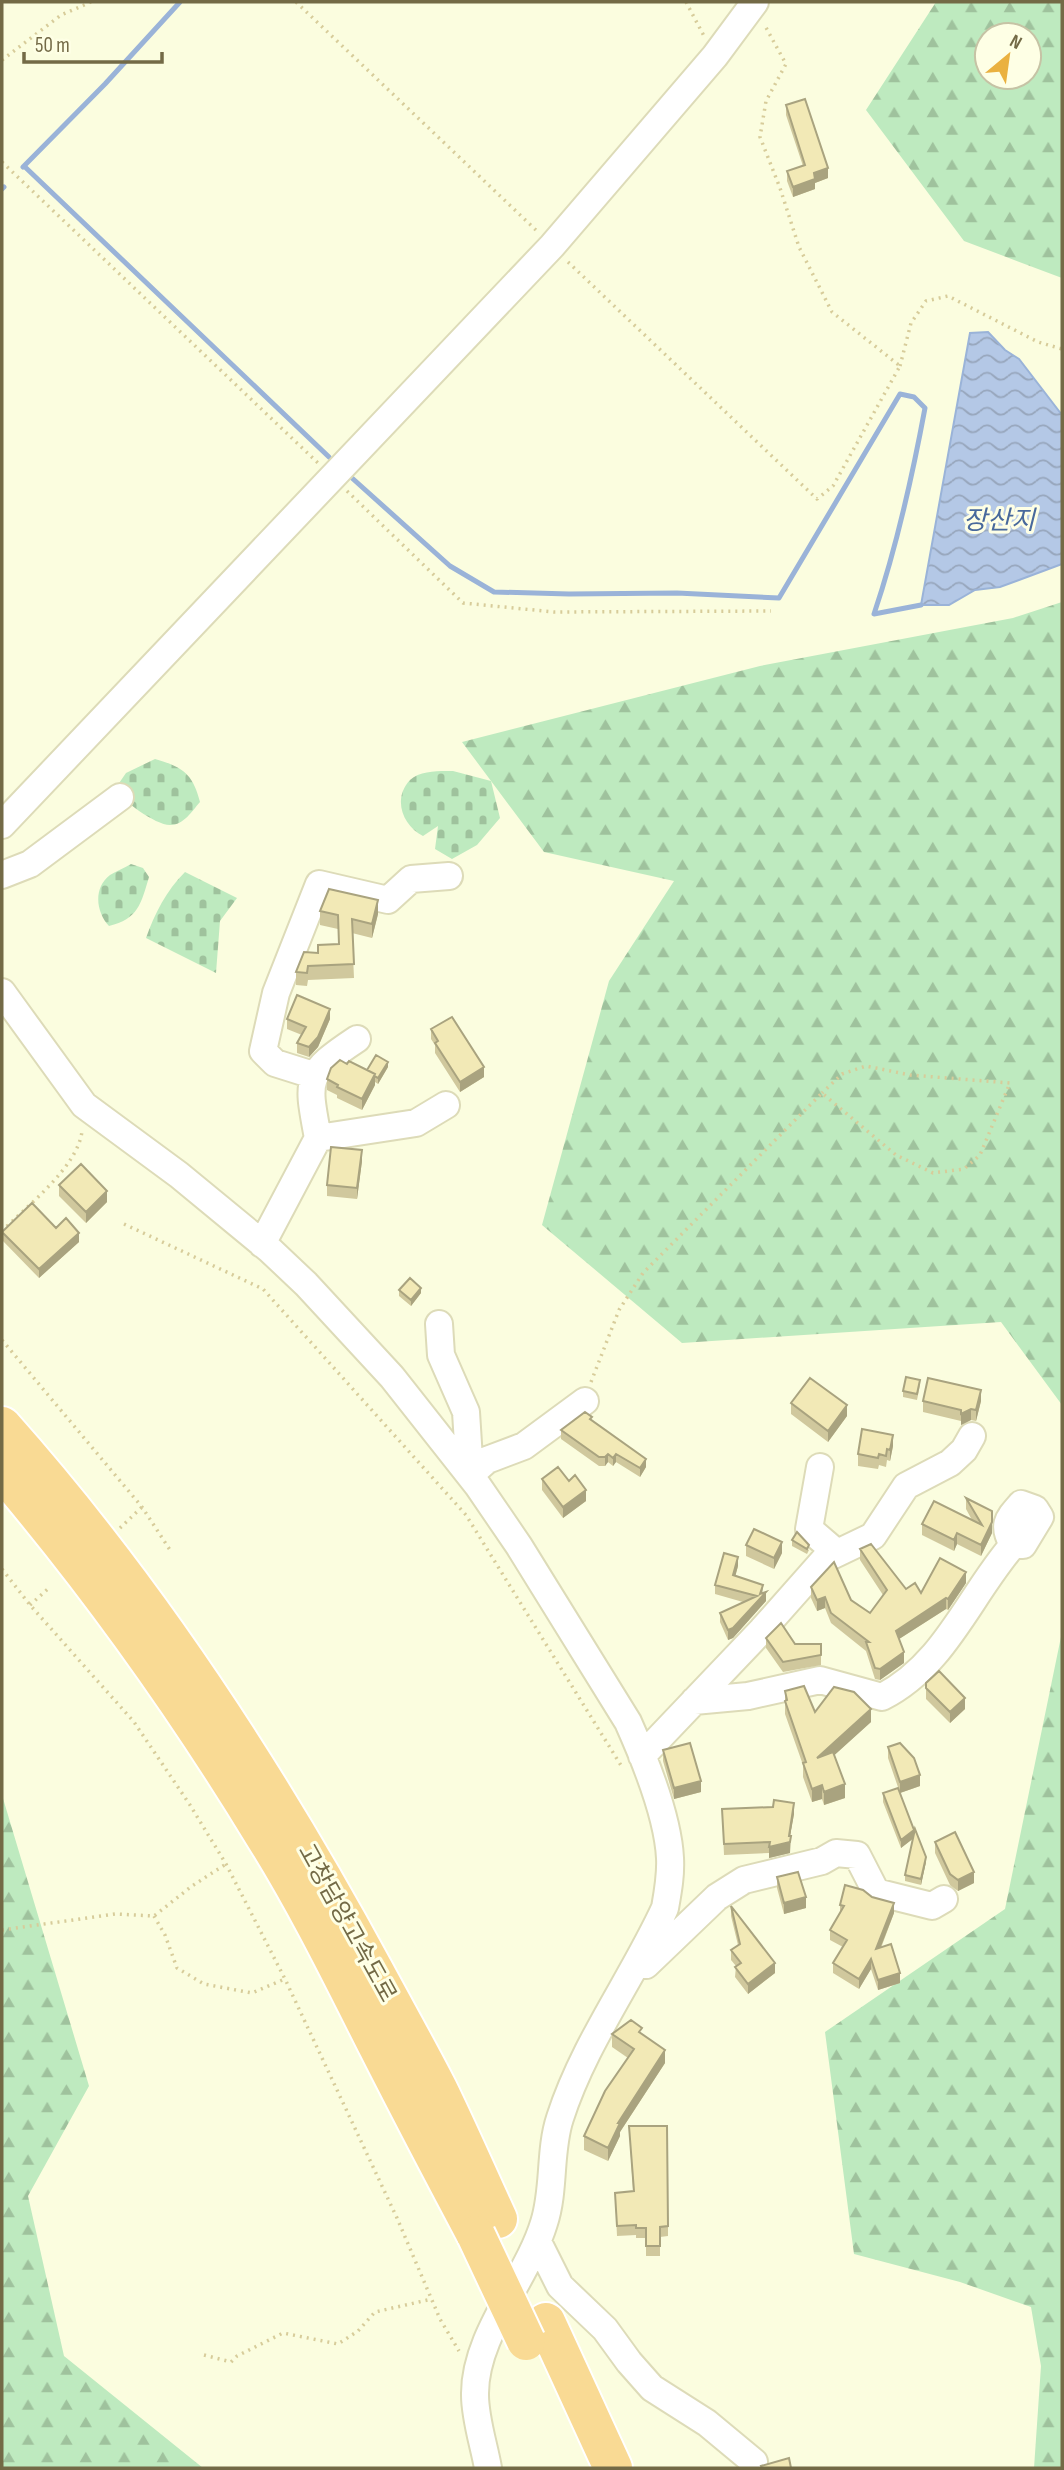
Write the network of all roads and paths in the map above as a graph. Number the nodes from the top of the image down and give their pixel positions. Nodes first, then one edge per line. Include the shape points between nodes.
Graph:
1 (91, 2) edge
2 (296, 2) edge
3 (686, 2) edge
4 (754, 3) edge
5 (715, 56) junction
6 (2, 60) edge
7 (552, 246) junction
8 (1062, 349) edge
9 (900, 366) junction
10 (120, 797) dead end
11 (2, 825) edge
12 (2, 875) edge
13 (449, 876) dead end
14 (2, 992) edge
15 (357, 1040) dead end
16 (313, 1075) junction
17 (822, 1093) junction
18 (84, 1105) junction
19 (446, 1105) dead end
20 (318, 1138) junction
21 (124, 1223) dead end
22 (2, 1231) edge
23 (262, 1244) junction
24 (439, 1324) dead end
25 (2, 1340) edge
26 (585, 1401) joint
27 (2, 1426) edge
28 (972, 1436) dead end
29 (820, 1467) dead end
30 (2, 1471) edge
31 (470, 1475) junction
32 (142, 1507) junction
33 (118, 1529) dead end
34 (1013, 1545) dead end
35 (172, 1553) dead end
36 (837, 1553) junction
37 (2, 1569) edge
38 (50, 1587) dead end
39 (30, 1605) junction
40 (694, 1701) junction
41 (642, 1756) junction
42 (628, 1778) dead end
43 (226, 1864) junction
44 (944, 1899) dead end
45 (154, 1916) junction
46 (2, 1930) edge
47 (285, 1979) junction
48 (627, 1983) junction
49 (487, 2227) junction
50 (538, 2242) junction
51 (432, 2300) junction
52 (536, 2331) junction
53 (204, 2355) dead end
54 (477, 2380) junction
55 (754, 2462) dead end
56 (488, 2468) edge
57 (584, 2468) edge
58 (613, 2468) edge

1 - 6 path via 61,15
2 - 7 path
3 - 5 path
4 - 5 street
4 - 9 path via 786,64 766,101 760,137 799,247 832,312
5 - 7 street
7 - 9 path via 817,499 833,486
7 - 11 street
8 - 9 path via 1038,342 948,296 926,301 911,323
10 - 12 street via 30,864
13 - 16 street via 411,879 388,901 319,884 276,993 262,1051 275,1063
14 - 18 street
15 - 16 street
16 - 20 street via 309,1093
17 - 17 path via 896,1155 933,1173 964,1169 980,1155 1010,1083 910,1075 866,1066 842,1074
17 - 26 path via 643,1273 619,1310
18 - 22 path via 81,1141 62,1171
18 - 23 street
19 - 20 street via 416,1123
20 - 23 street
21 - 42 path via 263,1289 466,1515
23 - 31 street via 306,1284 392,1377
24 - 31 street via 441,1355 466,1412
25 - 32 path
26 - 31 street via 524,1446 487,1460
27 - 49 highway, 고창담양고속도로 via 121,1570 269,1787 438,2088
28 - 36 street via 950,1463 906,1486 873,1536
29 - 36 street via 809,1529
30 - 49 highway, 고창담양고속도로 via 113,1610 266,1838
31 - 41 street via 628,1722
32 - 33 path
32 - 35 path
34 - 40 street via 926,1666 882,1697 820,1680 748,1696
36 - 40 street via 825,1559
37 - 39 path
38 - 39 path
39 - 43 path via 134,1722
40 - 41 street
41 - 48 street via 665,1831 670,1881 665,1908
43 - 45 path
43 - 47 path
44 - 48 street via 932,1906 876,1892 857,1855 836,1853 822,1861 744,1880 717,1897
45 - 46 path via 115,1914
45 - 47 path via 177,1968 204,1984 252,1993
47 - 51 path
48 - 50 street via 575,2080 560,2120 551,2195
49 - 52 highway, 고창담양고속도로
50 - 54 street via 486,2342
50 - 55 street via 560,2286 605,2329 652,2388 707,2423
51 - 53 path via 375,2312 338,2344 283,2333 231,2362
51 - 54 path
52 - 57 highway, 고창담양고속도로
52 - 58 highway, 고창담양고속도로
54 - 56 street via 476,2402

